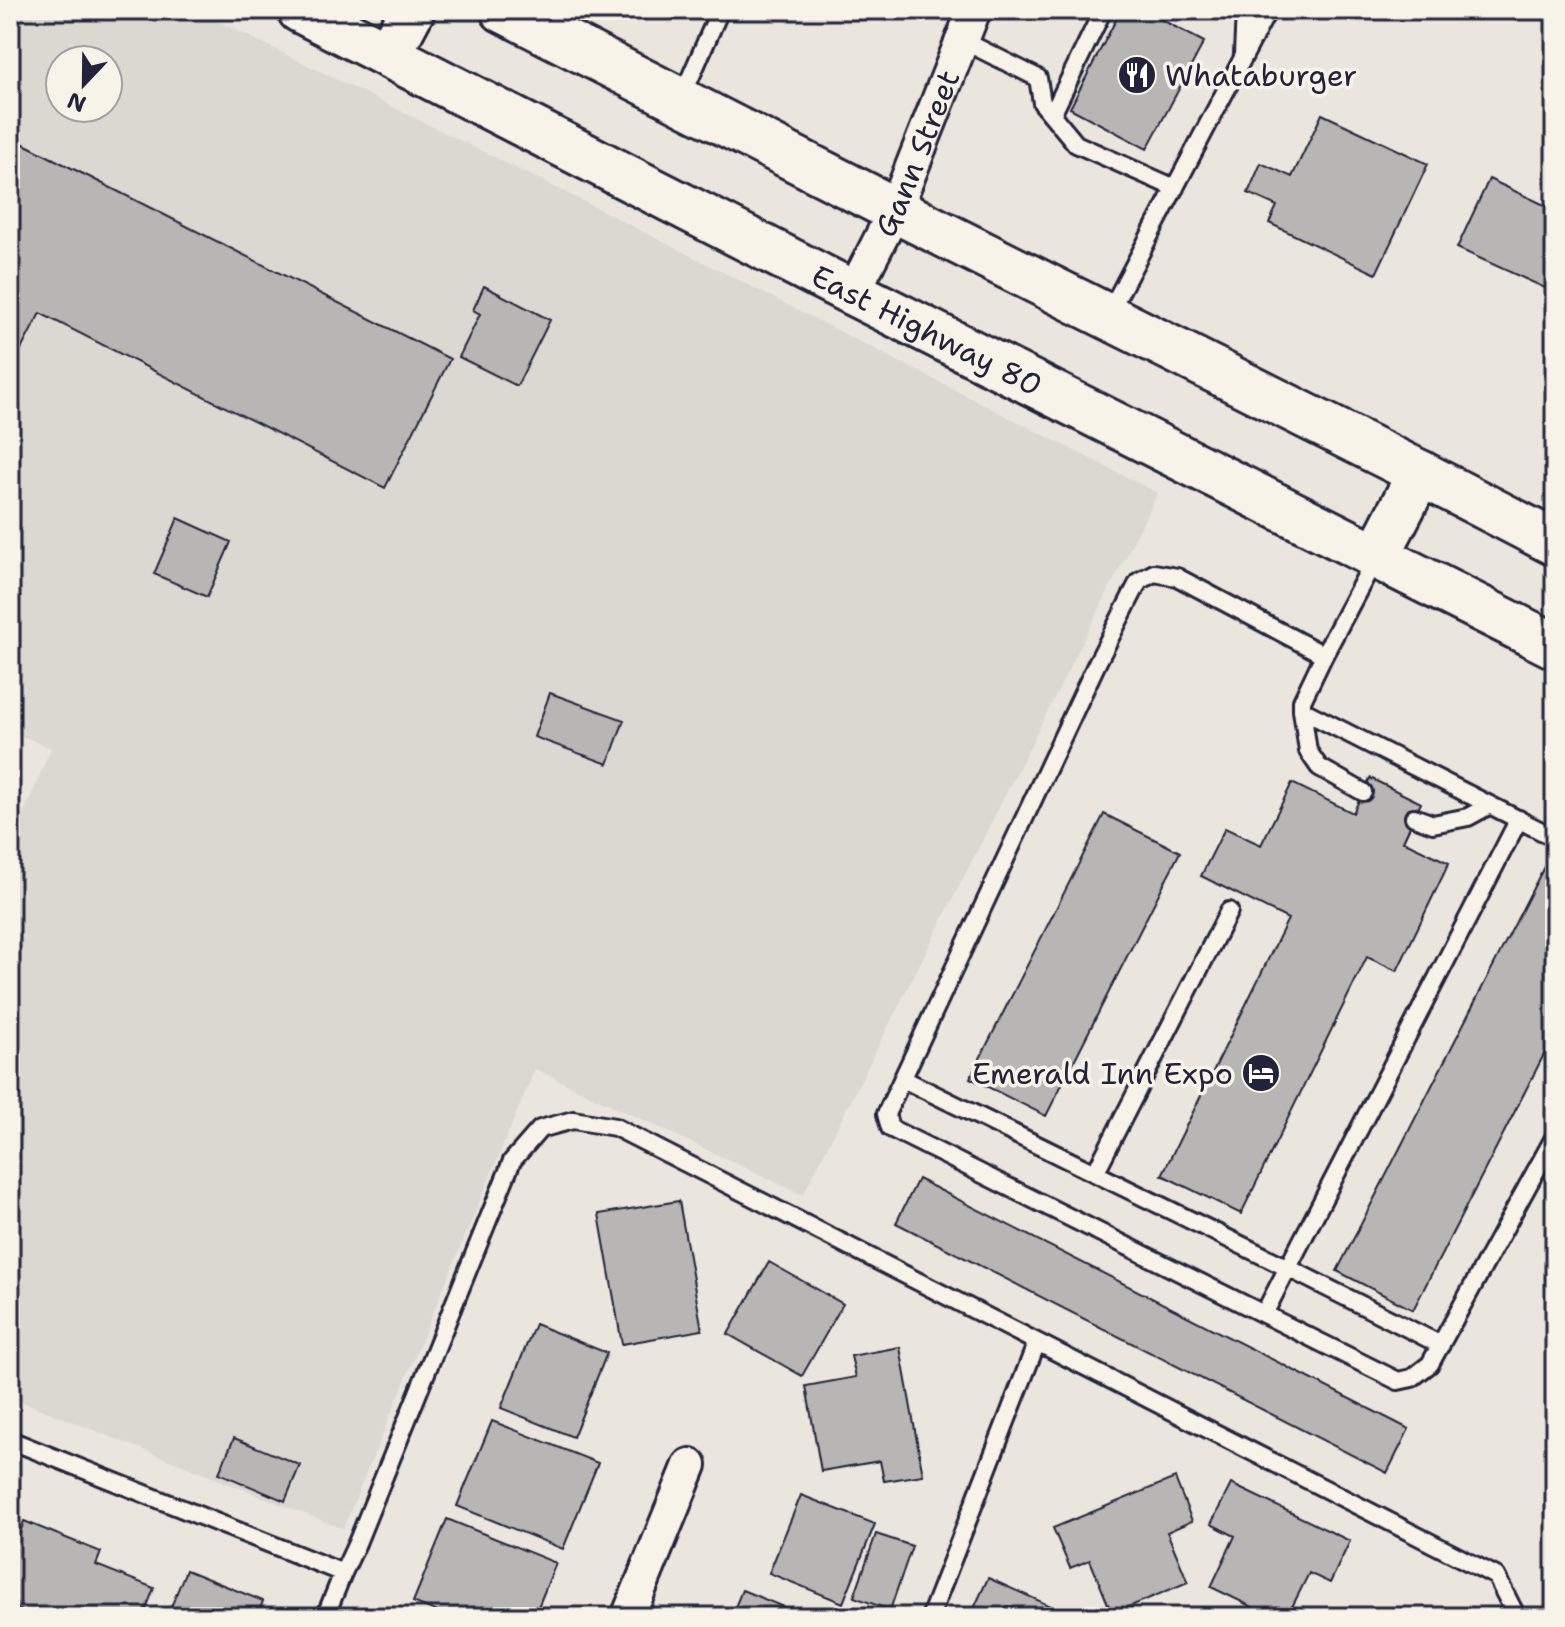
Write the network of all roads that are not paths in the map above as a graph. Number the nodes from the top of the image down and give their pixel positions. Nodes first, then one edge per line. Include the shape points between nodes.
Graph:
1 (300, 10) edge
2 (412, 10) edge
3 (503, 10) edge
4 (720, 10) edge
5 (974, 10) edge
6 (1103, 10) edge
7 (1245, 10) edge
8 (1268, 10) edge
9 (962, 40) junction
10 (388, 55) junction
11 (1242, 59) junction
12 (680, 100) junction
13 (1052, 115) junction
14 (1175, 188) junction
15 (895, 210) junction
16 (853, 293) junction
17 (1108, 317) junction
18 (1420, 473) junction
19 (1555, 543) edge
20 (1377, 556) junction
21 (1555, 646) edge
22 (1324, 655) junction
23 (1302, 710) junction
24 (1363, 792) dead end
25 (1490, 805) junction
26 (1414, 817) dead end
27 (1519, 819) junction
28 (1555, 838) edge
29 (1229, 911) dead end
30 (903, 1079) junction
31 (1555, 1136) edge
32 (1095, 1173) junction
33 (1288, 1268) junction
34 (1264, 1314) junction
35 (1037, 1342) junction
36 (1441, 1345) junction
37 (10, 1440) edge
38 (690, 1465) dead end
39 (343, 1573) junction
40 (325, 1617) edge
41 (628, 1617) edge
42 (930, 1617) edge
43 (1517, 1617) edge

1 - 10 main road, East Highway 80
2 - 10 main road
3 - 12 main road
4 - 12 lane
5 - 9 street, Gann Street
6 - 13 lane
7 - 11 lane
8 - 11 lane
9 - 13 lane via 1038,78 1042,103
9 - 15 street, Gann Street
10 - 16 main road, East Highway 80
11 - 14 lane
12 - 15 main road
13 - 14 lane via 1076,144
14 - 17 lane
15 - 16 street, Gann Street
15 - 17 main road
16 - 20 main road, East Highway 80
17 - 18 main road
18 - 19 main road
18 - 20 main road
20 - 21 main road, East Highway 80
20 - 22 lane
22 - 23 lane
22 - 30 lane via 1177,577 1154,573 1139,581
23 - 24 lane via 1308,751 1319,767
23 - 25 lane
25 - 26 lane via 1468,817 1433,824
25 - 27 lane
27 - 28 lane
27 - 33 lane
29 - 32 lane
30 - 32 lane
30 - 34 lane via 886,1114 890,1128
31 - 36 lane
32 - 33 lane
33 - 34 lane
33 - 36 lane
34 - 36 lane via 1398,1381 1430,1364
35 - 39 lane via 615,1127 573,1120 540,1129 512,1161
35 - 42 lane
35 - 43 lane via 1496,1576
37 - 39 lane
38 - 41 street
39 - 40 lane

